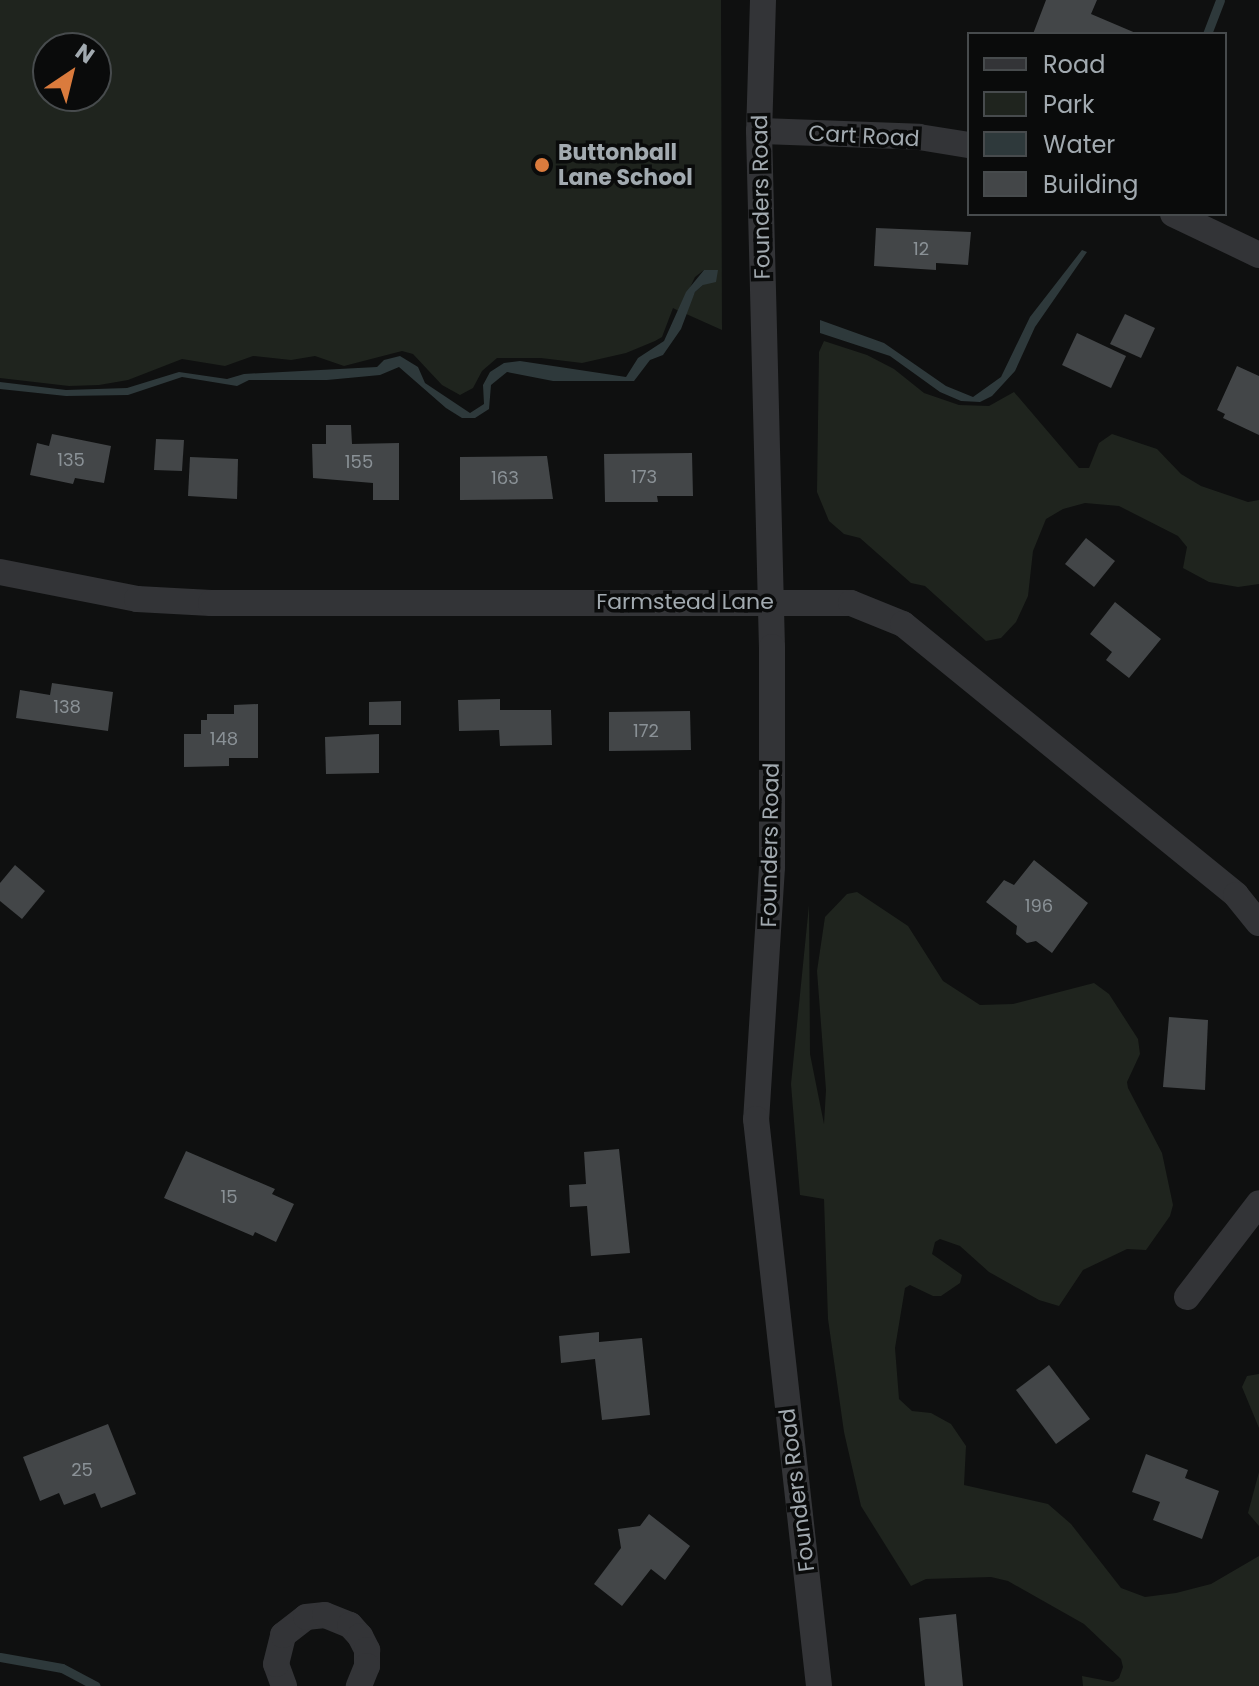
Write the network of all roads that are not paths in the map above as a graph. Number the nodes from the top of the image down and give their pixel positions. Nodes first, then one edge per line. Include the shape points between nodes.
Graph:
1 (763, 0) edge
2 (759, 131) junction
3 (967, 145) edge
4 (1177, 216) edge
5 (1259, 255) edge
6 (0, 572) edge
7 (770, 602) junction
8 (1259, 923) edge
9 (1259, 1203) edge
10 (1187, 1297) dead end
11 (284, 1686) edge
12 (359, 1686) edge
13 (819, 1686) edge

1 - 2 street, Founders Road
2 - 3 street, Cart Road via 919,137
2 - 7 street, Founders Road
4 - 5 street
6 - 7 street, Farmstead Lane via 111,595 211,603
7 - 8 street, Farmstead Lane via 851,603 903,624 1236,895
7 - 13 street, Founders Road via 772,867 756,1119
9 - 10 street
11 - 12 street via 276,1664 283,1635 306,1617 325,1615 350,1625 367,1650

